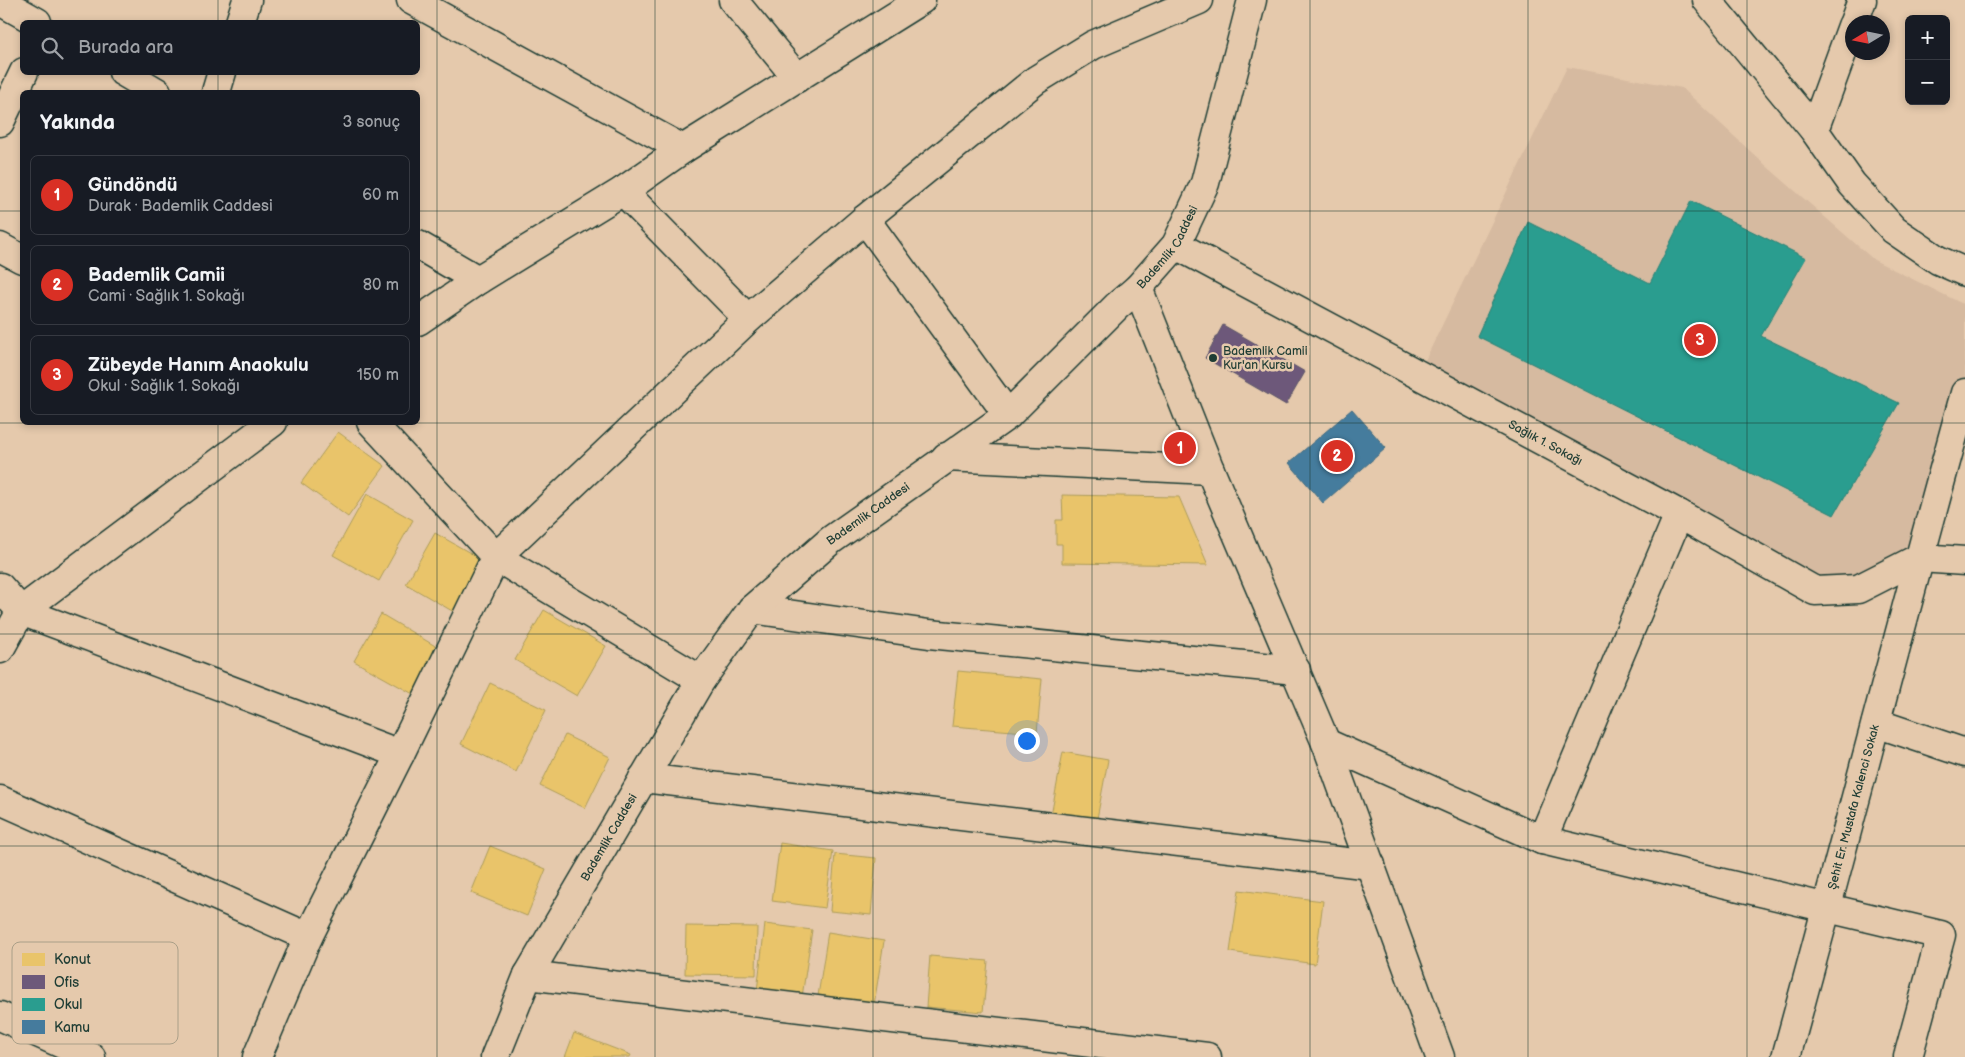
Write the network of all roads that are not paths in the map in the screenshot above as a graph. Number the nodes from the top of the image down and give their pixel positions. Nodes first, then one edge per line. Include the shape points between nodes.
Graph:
1 (248, 0) edge
2 (411, 0) edge
3 (734, 0) edge
4 (921, 0) edge
5 (1200, 0) edge
6 (1252, 0) edge
7 (1707, 0) edge
8 (1862, 0) edge
9 (0, 1) edge
10 (1857, 15) edge
11 (33, 20) edge
12 (241, 20) edge
13 (1845, 45) edge
14 (23, 75) edge
15 (128, 75) edge
16 (221, 75) edge
17 (797, 78) junction
18 (154, 90) edge
19 (217, 90) edge
20 (0, 122) edge
21 (1814, 130) junction
22 (683, 149) junction
23 (623, 191) junction
24 (865, 220) junction
25 (420, 246) edge
26 (1176, 246) junction
27 (0, 247) edge
28 (20, 258) edge
29 (1965, 272) edge
30 (478, 280) junction
31 (1138, 288) junction
32 (748, 319) junction
33 (420, 320) edge
34 (1965, 393) edge
35 (1008, 415) junction
36 (269, 425) edge
37 (374, 425) edge
38 (946, 457) junction
39 (1210, 470) junction
40 (1679, 514) junction
41 (496, 557) junction
42 (1919, 558) junction
43 (1965, 561) edge
44 (0, 587) edge
45 (752, 609) junction
46 (21, 611) junction
47 (0, 649) edge
48 (1296, 670) junction
49 (701, 680) junction
50 (1876, 723) junction
51 (1326, 743) junction
52 (1965, 752) edge
53 (400, 754) junction
54 (643, 778) junction
55 (0, 800) edge
56 (1542, 840) junction
57 (1371, 865) junction
58 (1827, 907) junction
59 (308, 937) junction
60 (528, 975) junction
61 (0, 1016) edge
62 (12, 1021) edge
63 (62, 1044) edge
64 (91, 1057) edge
65 (257, 1057) edge
66 (495, 1057) edge
67 (1206, 1057) edge
68 (1440, 1057) edge
69 (1786, 1057) edge
70 (1908, 1057) edge

1 - 12 street
2 - 22 street
3 - 17 street
4 - 17 street
5 - 24 street via 1093,45 1036,80
6 - 26 street, Bademlik Caddesi via 1205,183
7 - 21 street
8 - 10 street
9 - 11 street
13 - 21 street
14 - 20 street
15 - 18 street
16 - 19 street
17 - 22 street
21 - 29 street via 1852,184 1894,230 1938,260
22 - 23 street
23 - 30 street
23 - 32 street
24 - 32 street
24 - 35 street
25 - 30 street
26 - 31 street, Bademlik Caddesi
26 - 40 street, Sağlık 1. Sokağı
27 - 28 street
30 - 33 street
31 - 35 street, Bademlik Caddesi
31 - 39 street
32 - 41 street
34 - 42 street, Şehit Er. Mustafa Kalenci Sokak
35 - 38 street, Bademlik Caddesi
36 - 46 street
37 - 41 street
38 - 39 street
38 - 45 street, Bademlik Caddesi via 831,540
39 - 48 street
40 - 42 street, Sağlık 1. Sokağı via 1816,591 1858,589
40 - 56 street
41 - 49 street
41 - 53 street
42 - 43 street
42 - 50 street, Şehit Er. Mustafa Kalenci Sokak
44 - 46 street
45 - 48 street via 929,634
45 - 49 street, Bademlik Caddesi
46 - 47 street
46 - 53 street
48 - 51 street
49 - 54 street, Bademlik Caddesi
50 - 52 street
50 - 58 street, Şehit Er. Mustafa Kalenci Sokak
51 - 56 street
51 - 57 street
53 - 59 street
54 - 57 street
54 - 60 street, Bademlik Caddesi
55 - 59 street
56 - 58 street
57 - 68 street
58 - 69 street, Şehit Er. Mustafa Kalenci Sokak
58 - 70 street via 1941,935
59 - 65 street
60 - 66 street, Bademlik Caddesi
60 - 67 street
61 - 62 street
63 - 64 street

